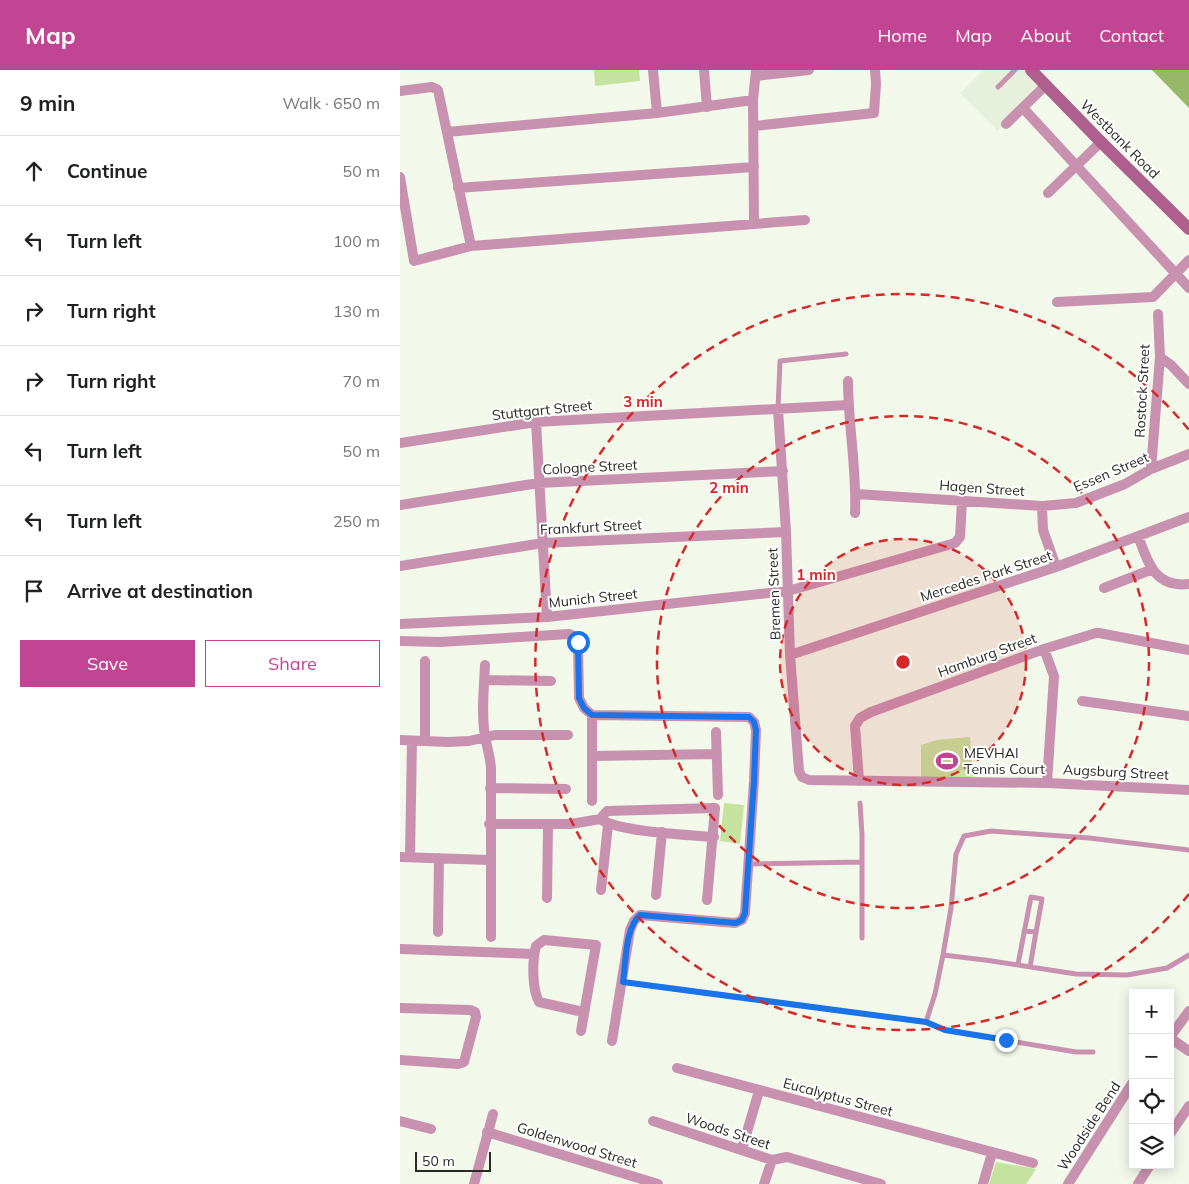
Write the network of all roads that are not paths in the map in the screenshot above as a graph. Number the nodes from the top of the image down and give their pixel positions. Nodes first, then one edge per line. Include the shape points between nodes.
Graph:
1 (653, 70) edge
2 (704, 70) edge
3 (807, 70) edge
4 (875, 70) edge
5 (1015, 70) edge
6 (1031, 70) edge
7 (756, 73) edge
8 (1046, 84) junction
9 (998, 87) dead end
10 (400, 90) edge
11 (753, 100) junction
12 (708, 107) junction
13 (1023, 108) junction
14 (657, 113) junction
15 (1006, 124) dead end
16 (754, 126) junction
17 (447, 132) junction
18 (1101, 142) junction
19 (1076, 166) junction
20 (754, 167) junction
21 (401, 184) edge
22 (458, 188) junction
23 (1048, 193) dead end
24 (805, 220) dead end
25 (754, 223) junction
26 (1189, 229) edge
27 (471, 246) junction
28 (1189, 260) edge
29 (1175, 274) junction
30 (1189, 288) edge
31 (1057, 302) dead end
32 (1158, 314) dead end
33 (846, 354) dead end
34 (1160, 357) junction
35 (848, 381) dead end
36 (1189, 384) edge
37 (848, 405) junction
38 (778, 410) junction
39 (536, 422) junction
40 (400, 443) edge
41 (1189, 454) edge
42 (1151, 469) junction
43 (782, 471) junction
44 (540, 483) junction
45 (856, 494) junction
46 (962, 501) junction
47 (400, 505) edge
48 (1042, 506) junction
49 (855, 514) dead end
50 (1189, 517) edge
51 (786, 532) junction
52 (1138, 536) junction
53 (543, 543) junction
54 (400, 566) edge
55 (1056, 568) junction
56 (1153, 569) junction
57 (1189, 584) edge
58 (1104, 588) dead end
59 (788, 592) junction
60 (547, 617) junction
61 (400, 624) edge
62 (400, 642) edge
63 (1044, 649) junction
64 (1189, 650) edge
65 (790, 656) junction
66 (425, 661) dead end
67 (485, 665) dead end
68 (485, 680) junction
69 (551, 681) dead end
70 (1082, 701) dead end
71 (592, 715) junction
72 (1189, 716) edge
73 (716, 732) dead end
74 (568, 735) dead end
75 (485, 737) junction
76 (400, 740) edge
77 (412, 741) junction
78 (425, 741) junction
79 (717, 754) junction
80 (592, 756) junction
81 (802, 778) joint
82 (859, 781) junction
83 (1047, 783) junction
84 (490, 788) junction
85 (566, 789) dead end
86 (1189, 790) edge
87 (718, 795) dead end
88 (405, 798) edge
89 (592, 801) dead end
90 (860, 803) dead end
91 (604, 822) junction
92 (489, 824) junction
93 (548, 825) junction
94 (662, 832) junction
95 (714, 837) junction
96 (1189, 850) edge
97 (405, 858) edge
98 (439, 858) junction
99 (490, 860) junction
100 (862, 862) junction
101 (749, 864) junction
102 (601, 890) dead end
103 (656, 895) dead end
104 (547, 898) dead end
105 (708, 900) dead end
106 (1024, 931) junction
107 (438, 932) dead end
108 (1036, 932) junction
109 (491, 937) dead end
110 (862, 938) dead end
111 (400, 949) edge
112 (534, 954) junction
113 (943, 955) junction
114 (1189, 955) edge
115 (1018, 964) junction
116 (1030, 967) junction
117 (623, 982) junction
118 (400, 1008) edge
119 (1189, 1011) edge
120 (583, 1012) junction
121 (926, 1022) junction
122 (581, 1031) dead end
123 (1173, 1034) edge
124 (612, 1041) dead end
125 (1174, 1041) edge
126 (1189, 1051) edge
127 (1093, 1052) dead end
128 (400, 1060) edge
129 (677, 1068) dead end
130 (1129, 1088) edge
131 (759, 1090) junction
132 (1189, 1106) edge
133 (493, 1114) dead end
134 (400, 1121) edge
135 (653, 1121) dead end
136 (1174, 1128) edge
137 (431, 1129) dead end
138 (487, 1132) junction
139 (742, 1149) junction
140 (992, 1153) junction
141 (772, 1160) junction
142 (1033, 1163) dead end
143 (1147, 1169) edge
144 (474, 1184) edge
145 (658, 1184) edge
146 (764, 1184) edge
147 (881, 1184) edge
148 (983, 1184) edge
149 (1068, 1184) edge
150 (1138, 1184) edge

1 - 14 street
2 - 12 street
3 - 7 street
4 - 16 street via 874,113
5 - 9 lane
6 - 8 street, Westbank Road
7 - 11 street
8 - 13 street
8 - 18 street, Westbank Road
10 - 17 street via 432,87 438,90
11 - 12 street
11 - 16 street
12 - 14 street
13 - 15 street
13 - 19 street
14 - 17 street
16 - 20 street
17 - 22 street
18 - 19 street
18 - 26 street, Westbank Road
19 - 23 street
19 - 29 street
20 - 22 street
20 - 25 street
21 - 27 street via 414,261
22 - 27 street
24 - 25 street
25 - 27 street
28 - 29 street
29 - 30 street
29 - 31 street via 1153,297
32 - 34 street, Rostock Street
33 - 38 lane via 780,361
34 - 36 street
34 - 42 street, Rostock Street
35 - 37 street
37 - 38 street
37 - 45 street
38 - 39 street, Stuttgart Street
38 - 43 street, Bremen Street
39 - 40 street, Stuttgart Street
39 - 44 street
41 - 42 street, Essen Street
42 - 48 street, Essen Street via 1125,484 1076,503
43 - 44 street, Cologne Street
43 - 51 street, Bremen Street
44 - 47 street, Cologne Street
44 - 53 street
45 - 46 street, Hagen Street
45 - 49 street
46 - 48 street, Hagen Street
46 - 59 street, Munich Street via 960,537 955,543
48 - 55 street, Hagen Street via 1043,530
50 - 52 street, Mercedes Park Street
51 - 53 street, Frankfurt Street
51 - 59 street, Bremen Street
52 - 55 street, Mercedes Park Street
52 - 56 street
53 - 54 street, Frankfurt Street
53 - 60 street
55 - 65 street, Mercedes Park Street
56 - 57 street via 1159,578 1179,585
56 - 58 street
59 - 60 street, Munich Street
59 - 65 street, Bremen Street
60 - 61 street, Munich Street
62 - 71 street via 569,634 578,642 579,698
63 - 64 street, Hamburg Street via 1099,632
63 - 82 street, Hamburg Street via 860,718 855,726
63 - 83 street via 1054,676
65 - 81 street, Bremen Street
66 - 78 street
67 - 68 street
68 - 69 street
68 - 75 street
70 - 72 street
71 - 80 street
71 - 101 street via 749,717 756,730
73 - 79 street
74 - 75 street
75 - 78 street via 455,742
75 - 84 street via 490,753
76 - 77 street
77 - 78 street
77 - 88 street
79 - 80 street
79 - 87 street
80 - 89 street
81 - 82 street, Augsburg Street
82 - 83 street, Augsburg Street
83 - 86 street, Augsburg Street
84 - 85 street
84 - 92 street
88 - 97 street
90 - 100 lane
91 - 93 street
91 - 94 street
91 - 95 street via 607,811 716,808
91 - 102 street
92 - 93 street
92 - 99 street
93 - 104 street
94 - 95 street
94 - 103 street
95 - 105 street
96 - 113 lane via 991,831 964,836 956,854
97 - 98 street
98 - 99 street
98 - 107 street
99 - 109 street
100 - 101 lane
100 - 110 lane
101 - 117 street via 745,913 736,923 640,915 630,930
106 - 108 lane
106 - 108 lane via 1031,897 1042,899
106 - 115 lane
108 - 116 lane
111 - 112 street
112 - 120 street via 535,988 539,1002
112 - 120 street via 536,946 544,940 596,945
113 - 115 lane
113 - 121 lane
114 - 116 lane via 1167,968 1127,975 1076,974
115 - 116 lane
117 - 121 lane
117 - 124 street
118 - 128 street via 470,1010 476,1017 464,1062
119 - 123 street
120 - 122 street
121 - 127 lane via 945,1030
125 - 126 street
129 - 131 street, Eucalyptus Street
130 - 149 street, Woodside Bend
131 - 139 street
131 - 140 street, Eucalyptus Street
132 - 136 street
133 - 138 street
134 - 137 street
135 - 139 street, Woods Street
138 - 144 street
138 - 145 street, Goldenwood Street
139 - 141 street, Woods Street
140 - 142 street, Eucalyptus Street
140 - 148 street
141 - 146 street
141 - 147 street, Woods Street via 787,1157
143 - 150 street

